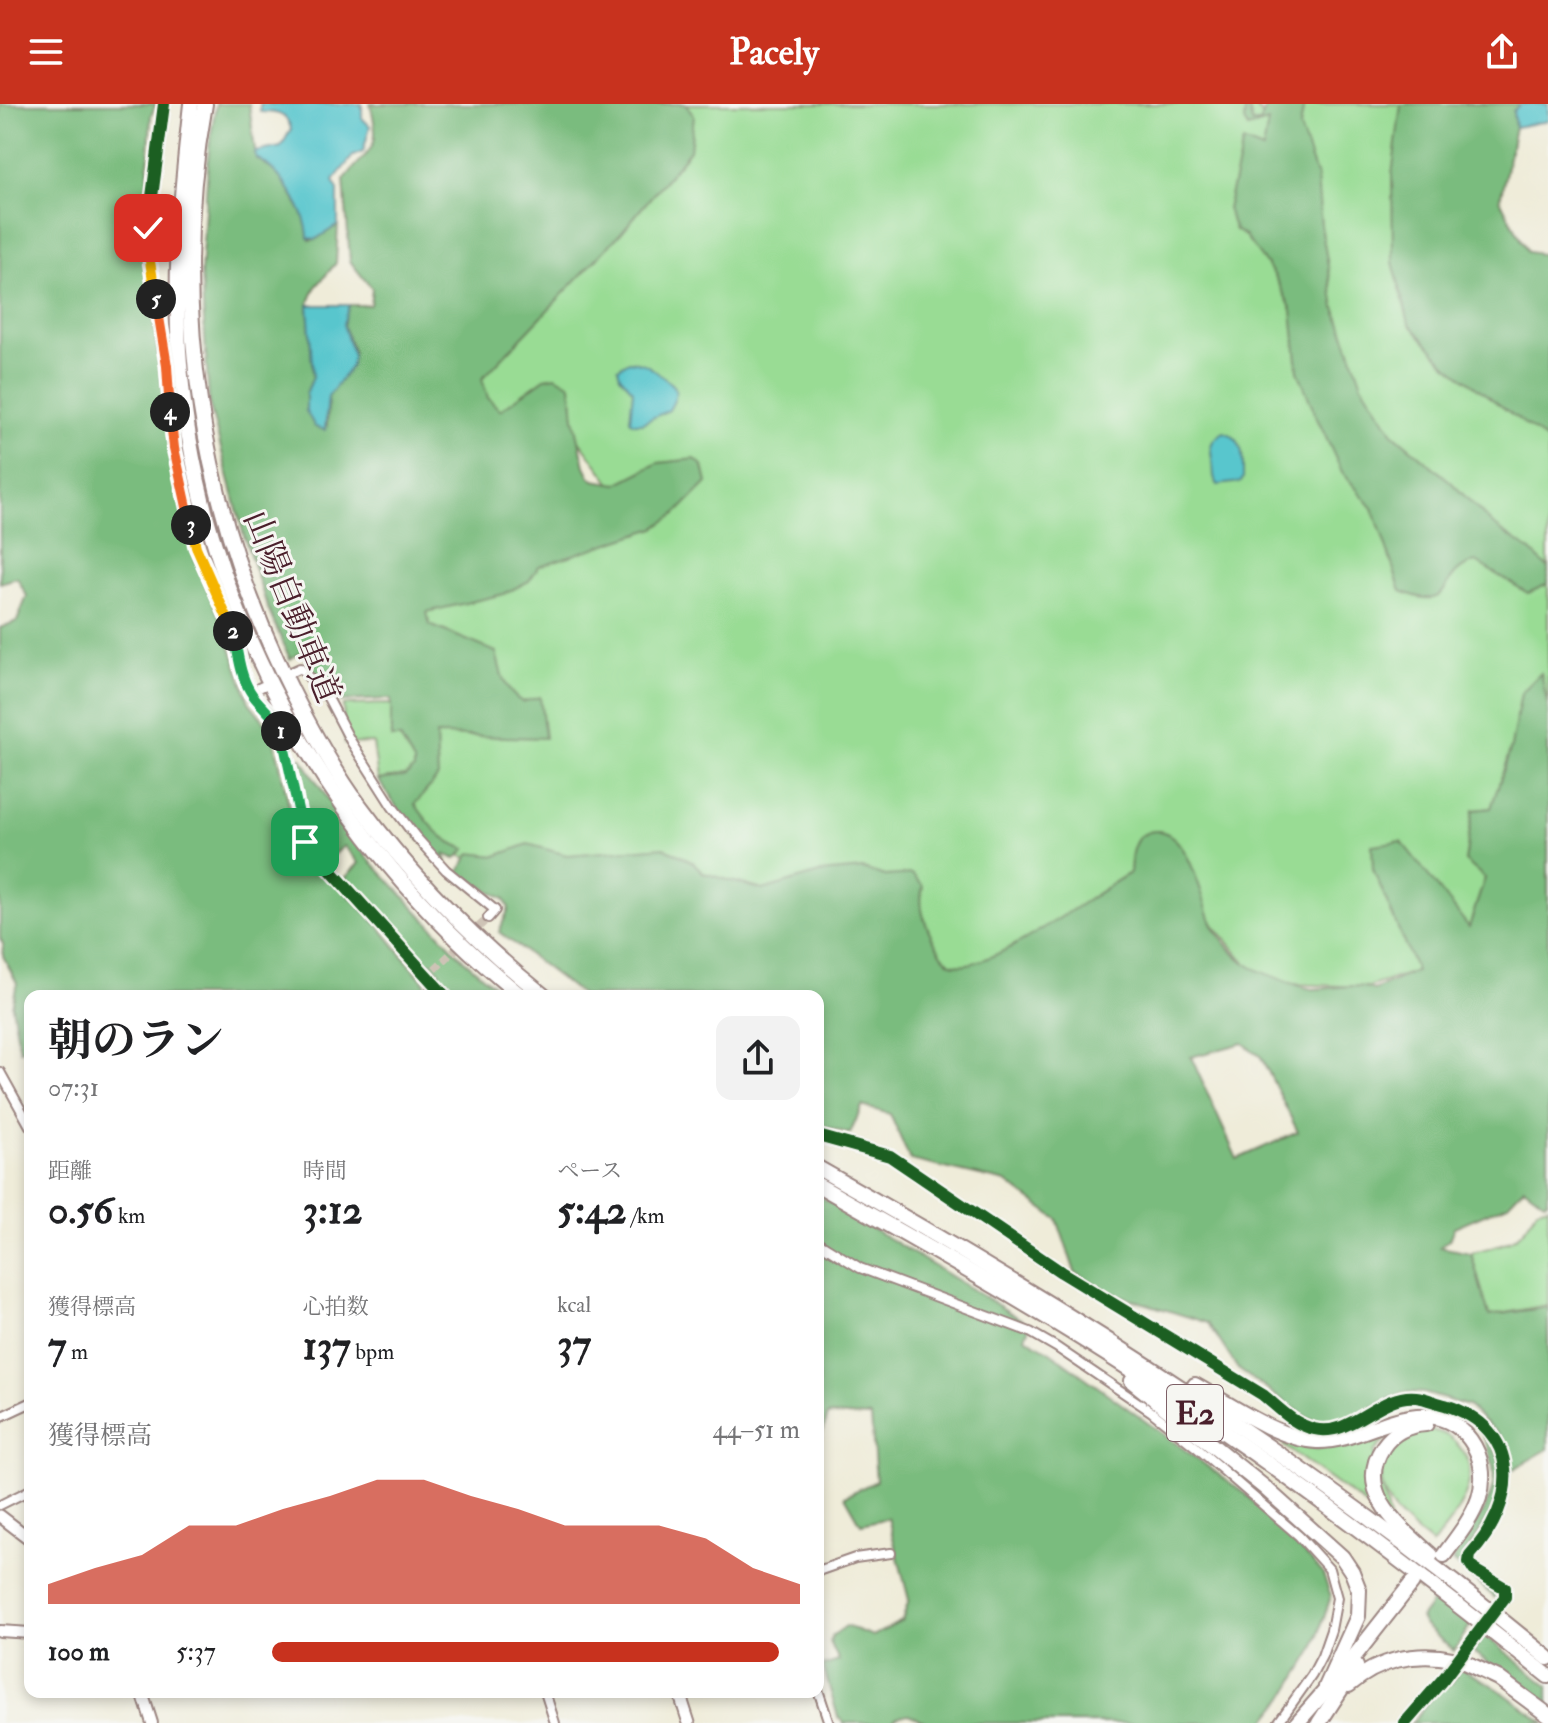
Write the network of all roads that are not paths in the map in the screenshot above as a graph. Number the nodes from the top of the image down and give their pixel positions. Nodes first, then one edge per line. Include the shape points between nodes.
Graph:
1 (164, 104) edge
2 (191, 104) edge
3 (205, 104) edge
4 (289, 673) dead end
5 (263, 686) dead end
6 (250, 692) junction
7 (488, 918) dead end
8 (435, 969) tunnel mouth
9 (430, 978) junction
10 (430, 990) edge
11 (440, 990) edge
12 (514, 990) edge
13 (537, 990) edge
14 (0, 1072) edge
15 (24, 1115) edge
16 (824, 1138) edge
17 (824, 1172) edge
18 (824, 1188) edge
19 (824, 1246) edge
20 (1048, 1303) junction
21 (1104, 1353) junction
22 (24, 1406) edge
23 (0, 1417) edge
24 (24, 1493) edge
25 (0, 1505) edge
26 (0, 1516) edge
27 (24, 1534) edge
28 (891, 1553) dead end
29 (824, 1569) edge
30 (1415, 1585) tunnel mouth
31 (1476, 1599) junction
32 (1502, 1604) dead end
33 (0, 1631) edge
34 (24, 1633) edge
35 (1478, 1634) dead end
36 (1548, 1658) edge
37 (1548, 1676) edge
38 (1331, 1692) junction
39 (144, 1698) edge
40 (547, 1698) edge
41 (681, 1698) edge
42 (821, 1698) edge
43 (1548, 1715) edge
44 (152, 1723) edge
45 (555, 1723) edge
46 (689, 1723) edge
47 (829, 1723) edge
48 (1278, 1723) edge
49 (1297, 1723) edge
50 (1319, 1723) edge
51 (1405, 1723) edge

1 - 6 street via 148,228 174,448 196,547 234,632
2 - 12 highway, 山陽自動車道 via 179,245 179,353 192,450 233,595 274,692 346,813 434,917
3 - 13 highway, 山陽自動車道 via 194,187 194,353 218,498 247,591 302,711 358,804 463,927
4 - 7 street via 300,668 328,698 392,806 446,870 495,910
5 - 6 street
6 - 9 street via 277,720 282,733 305,842
8 - 9 street
9 - 10 street
9 - 11 street
14 - 15 street
16 - 32 street via 890,1156 1061,1272 1263,1395 1289,1418 1315,1429 1338,1429 1398,1397 1418,1397 1457,1409 1482,1424 1497,1439 1507,1478 1495,1518 1469,1562 1505,1588
17 - 20 highway, E2
18 - 21 highway, E2
19 - 48 street via 860,1268 1030,1332 1056,1347 1152,1412 1299,1536 1329,1569 1337,1598 1322,1656
20 - 31 highway, E2 via 1258,1437
20 - 31 highway via 1299,1438 1336,1440 1420,1416 1450,1422 1464,1431 1477,1448 1483,1469 1479,1498 1468,1522 1441,1553 1475,1482 1471,1455 1462,1440 1428,1424 1397,1432 1374,1466 1374,1485 1381,1505 1396,1522
21 - 37 highway, E2 via 1342,1516
21 - 38 highway via 1347,1564 1359,1590 1359,1606
22 - 23 street
24 - 25 street
26 - 27 main road
28 - 29 street
30 - 38 highway
31 - 36 highway, E2
33 - 34 street
35 - 51 street
38 - 43 highway via 1391,1660 1426,1655 1458,1660 1498,1678
38 - 49 highway
38 - 50 highway
39 - 44 street
40 - 45 street
41 - 46 main road
42 - 47 street

